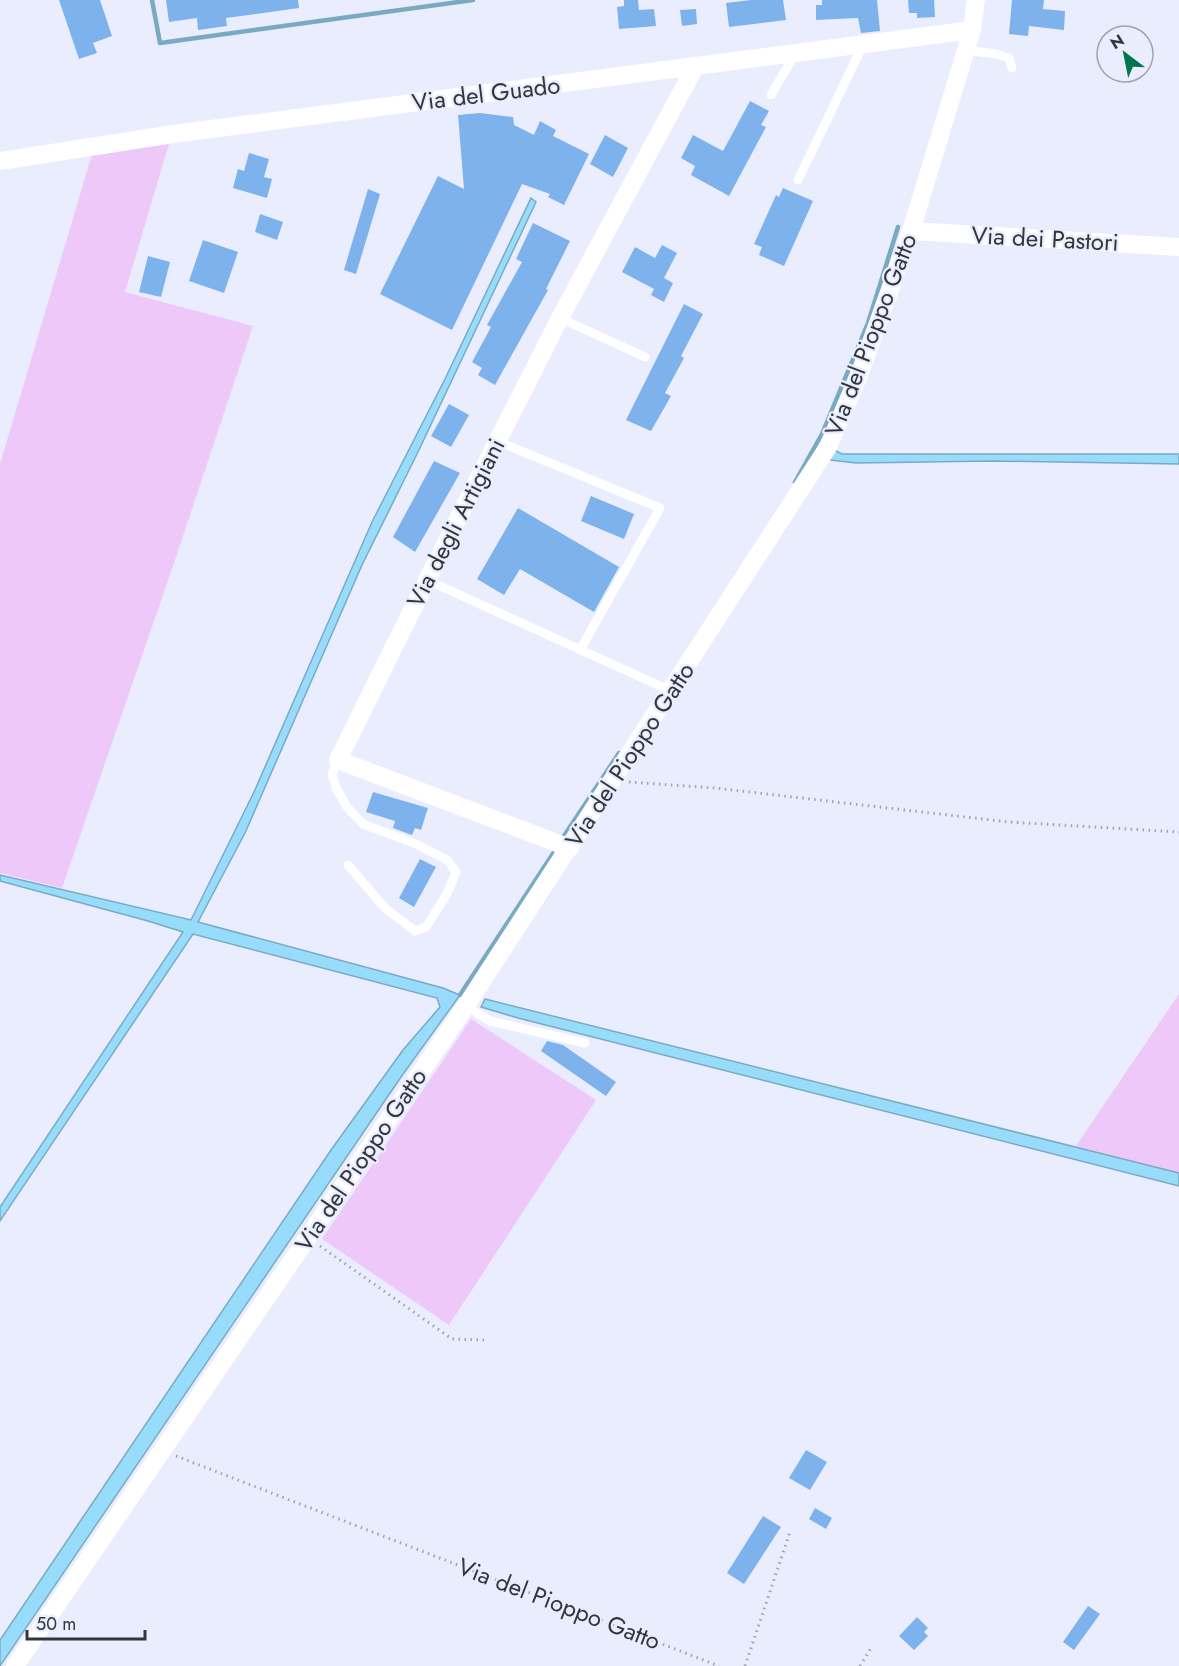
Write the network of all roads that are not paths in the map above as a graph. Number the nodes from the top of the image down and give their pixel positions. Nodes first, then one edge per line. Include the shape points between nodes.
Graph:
1 (976, 0) edge
2 (972, 30) junction
3 (863, 45) junction
4 (966, 50) junction
5 (795, 54) junction
6 (694, 68) junction
7 (1012, 68) dead end
8 (771, 95) dead end
9 (0, 160) edge
10 (798, 180) dead end
11 (911, 231) junction
12 (1179, 247) edge
13 (560, 318) junction
14 (645, 357) dead end
15 (497, 441) junction
16 (427, 580) junction
17 (580, 650) junction
18 (671, 691) junction
19 (338, 760) junction
20 (570, 848) junction
21 (348, 865) dead end
22 (466, 1006) junction
23 (585, 1043) dead end
24 (15, 1666) edge

1 - 2 street, Via del Pioppo Gatto
2 - 3 street, Via del Guado
2 - 4 street, Via del Pioppo Gatto
3 - 5 street, Via del Guado
3 - 10 lane
4 - 7 lane via 1009,58
4 - 11 street, Via del Pioppo Gatto
5 - 6 street, Via del Guado
5 - 8 lane
6 - 9 street, Via del Guado via 173,134
6 - 13 street, Via degli Artigiani
11 - 12 street, Via dei Pastori
11 - 18 street, Via del Pioppo Gatto via 860,373 828,447
13 - 14 lane
13 - 15 street, Via degli Artigiani
15 - 16 street, Via degli Artigiani
15 - 17 lane via 660,508
16 - 17 lane
16 - 19 street, Via degli Artigiani
17 - 18 lane
18 - 20 street, Via del Pioppo Gatto
19 - 20 street
19 - 21 lane via 332,774 336,788 363,824 447,860 456,872 426,927 415,931 386,908
20 - 22 street, Via del Pioppo Gatto
22 - 23 lane via 490,1021
22 - 24 street, Via del Pioppo Gatto

